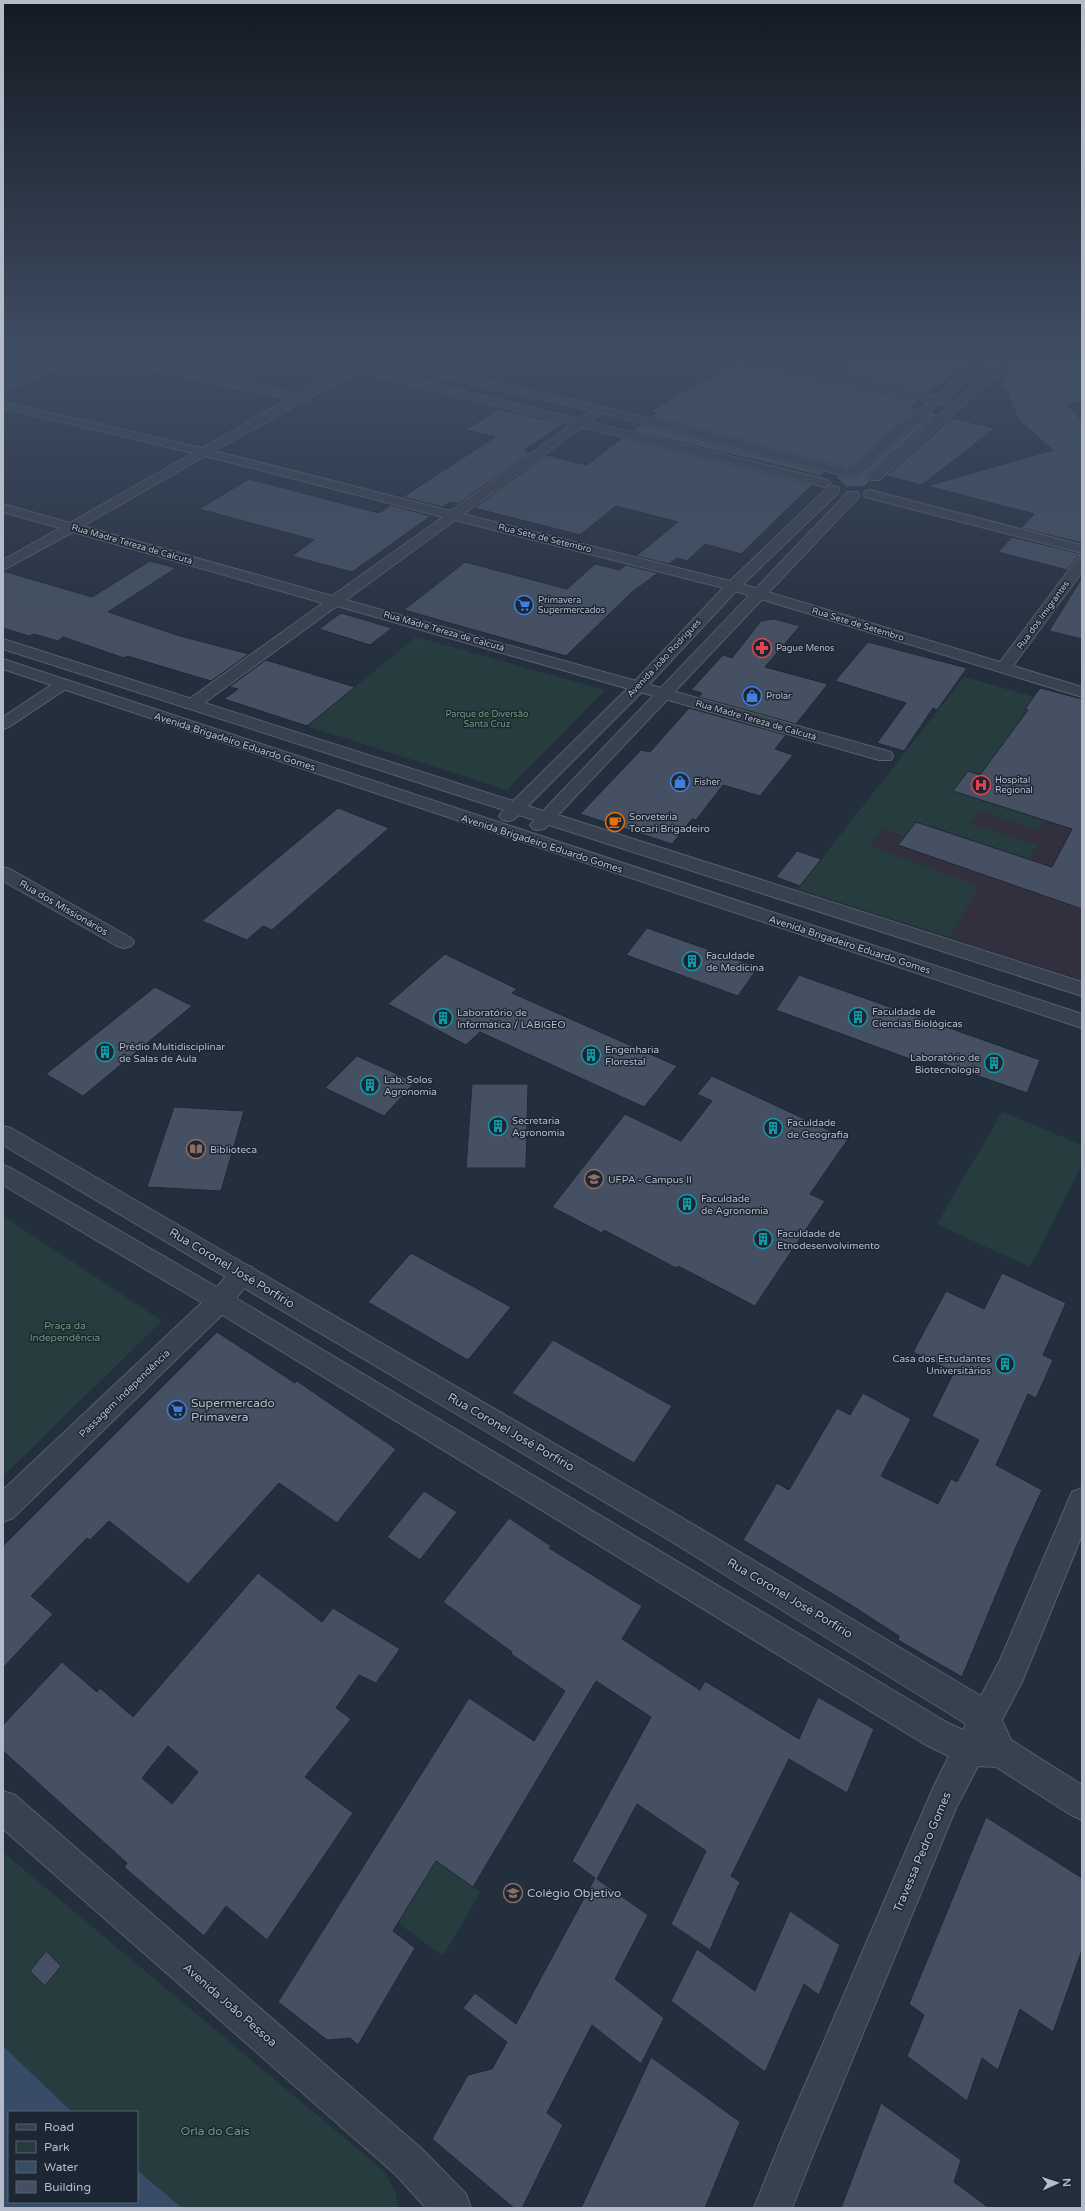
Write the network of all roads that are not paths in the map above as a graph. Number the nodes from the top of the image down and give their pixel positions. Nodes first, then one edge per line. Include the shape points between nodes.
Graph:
1 (191, 459) edge
2 (231, 459) edge
3 (530, 459) edge
4 (719, 459) edge
5 (800, 459) edge
6 (862, 459) edge
7 (901, 459) edge
8 (847, 471) junction
9 (879, 480) junction
10 (829, 487) junction
11 (913, 492) dead end
12 (870, 494) junction
13 (853, 495) junction
14 (3, 508) edge
15 (452, 515) junction
16 (73, 527) junction
17 (1082, 541) edge
18 (1082, 548) edge
19 (1082, 562) edge
20 (3, 566) edge
21 (733, 586) junction
22 (759, 594) junction
23 (336, 600) junction
24 (3, 644) edge
25 (3, 664) edge
26 (1004, 668) junction
27 (95, 675) junction
28 (69, 686) junction
29 (638, 687) junction
30 (1082, 692) edge
31 (664, 694) junction
32 (191, 705) junction
33 (3, 724) edge
34 (329, 747) junction
35 (885, 756) dead end
36 (304, 764) junction
37 (551, 773) junction
38 (579, 784) junction
39 (518, 807) junction
40 (547, 817) junction
41 (497, 828) junction
42 (527, 838) junction
43 (697, 865) junction
44 (3, 873) edge
45 (678, 888) junction
46 (124, 942) dead end
47 (1082, 989) edge
48 (1082, 1020) edge
49 (3, 1134) edge
50 (3, 1174) edge
51 (243, 1274) junction
52 (220, 1301) junction
53 (1082, 1501) edge
54 (3, 1509) edge
55 (986, 1720) junction
56 (985, 1750) junction
57 (1082, 1804) edge
58 (3, 1807) edge
59 (452, 2208) edge
60 (773, 2208) edge

1 - 16 street
2 - 15 street, Rua Sete de Setembro
3 - 15 street
4 - 10 street
5 - 8 street
6 - 8 street
7 - 9 street
8 - 9 street
8 - 10 street, Avenida João Rodrigues via 827,476
9 - 11 street
9 - 12 street via 881,488
10 - 13 street
10 - 21 street, Avenida João Rodrigues
12 - 13 street
12 - 18 street
13 - 22 street
14 - 16 street, Rua Madre Tereza de Calcutá
15 - 21 street, Rua Sete de Setembro
15 - 23 street
16 - 20 street
16 - 23 street, Rua Madre Tereza de Calcutá
17 - 18 street
19 - 26 street, Rua dos Imigrantes
21 - 22 street, Rua Sete de Setembro
21 - 29 street, Avenida João Rodrigues
22 - 26 street, Rua Sete de Setembro
22 - 31 street
23 - 29 street, Rua Madre Tereza de Calcutá
23 - 32 street
24 - 27 street, Avenida Brigadeiro Eduardo Gomes
25 - 28 street, Avenida Brigadeiro Eduardo Gomes
26 - 30 street, Rua Sete de Setembro
27 - 28 street
27 - 32 street, Avenida Brigadeiro Eduardo Gomes
28 - 33 street
28 - 36 street, Avenida Brigadeiro Eduardo Gomes
29 - 31 street, Rua Madre Tereza de Calcutá
29 - 37 street, Avenida João Rodrigues
31 - 35 street, Rua Madre Tereza de Calcutá
31 - 38 street
32 - 34 street, Avenida Brigadeiro Eduardo Gomes
34 - 36 street
34 - 39 street, Avenida Brigadeiro Eduardo Gomes
36 - 41 street, Avenida Brigadeiro Eduardo Gomes
37 - 38 street
37 - 39 street, Avenida João Rodrigues
38 - 40 street
39 - 40 street, Avenida Brigadeiro Eduardo Gomes
39 - 41 street, Avenida João Rodrigues
40 - 42 street
40 - 43 street, Avenida Brigadeiro Eduardo Gomes
41 - 42 street, Avenida Brigadeiro Eduardo Gomes
42 - 45 street, Avenida Brigadeiro Eduardo Gomes
43 - 45 street
43 - 47 street, Avenida Brigadeiro Eduardo Gomes
44 - 46 street, Rua dos Missionários
45 - 48 street, Avenida Brigadeiro Eduardo Gomes
49 - 51 street, Rua Coronel José Porfírio
50 - 52 street
51 - 52 street, Passagem Independência
51 - 55 street, Rua Coronel José Porfírio via 674,1528 971,1708
52 - 54 street, Passagem Independência
52 - 56 street via 937,1734
53 - 55 street, Travessa Pedro Gomes via 1011,1671
55 - 56 street, Travessa Pedro Gomes
56 - 57 street
56 - 60 street, Travessa Pedro Gomes via 945,1797 792,2156
58 - 59 street, Avenida João Pessoa via 403,2157

